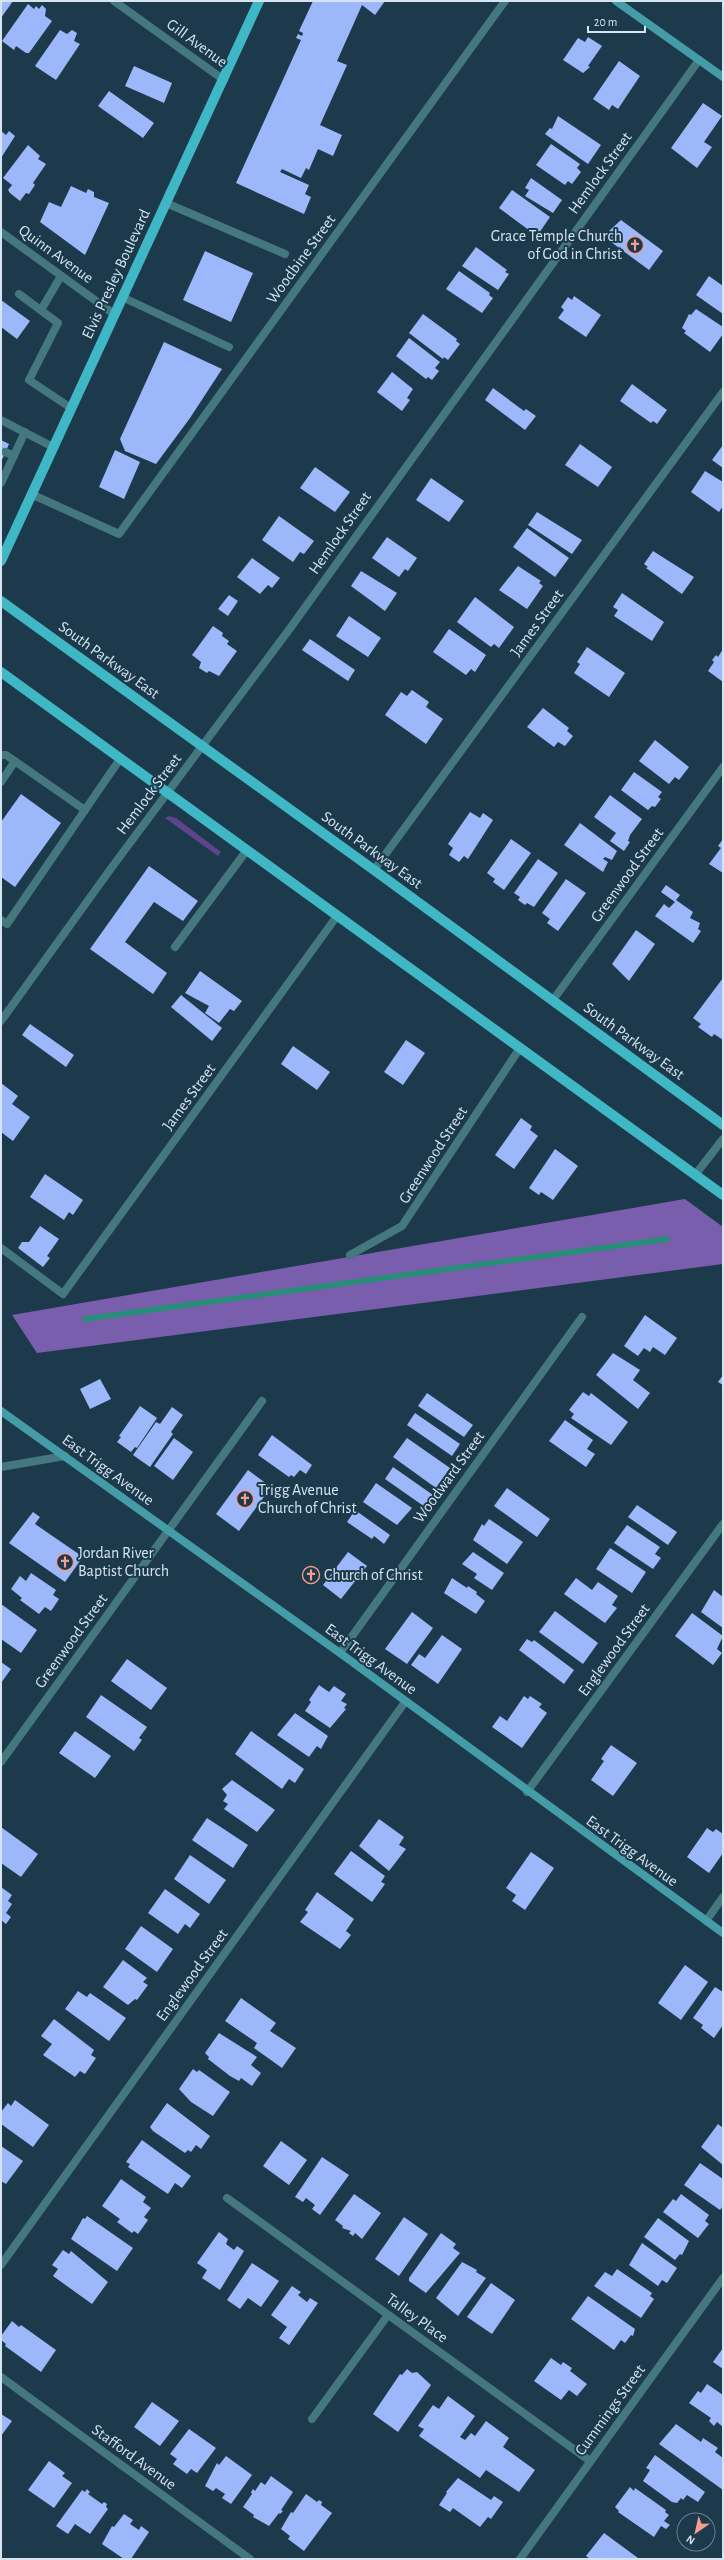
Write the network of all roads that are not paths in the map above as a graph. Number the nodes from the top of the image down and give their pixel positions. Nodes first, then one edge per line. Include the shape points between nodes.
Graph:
1 (114, 1) edge
2 (259, 1) edge
3 (504, 1) edge
4 (616, 1) edge
5 (699, 60) junction
6 (723, 77) edge
7 (224, 80) junction
8 (166, 203) junction
9 (1, 232) edge
10 (285, 254) dead end
11 (61, 276) junction
12 (18, 294) dead end
13 (122, 297) junction
14 (40, 310) junction
15 (114, 314) junction
16 (229, 347) dead end
17 (723, 392) edge
18 (71, 408) junction
19 (1, 420) edge
20 (25, 432) junction
21 (53, 447) junction
22 (5, 452) dead end
23 (14, 456) junction
24 (3, 471) edge
25 (1, 483) edge
26 (31, 494) junction
27 (1, 560) edge
28 (1, 601) edge
29 (1, 672) edge
30 (202, 746) junction
31 (1, 755) edge
32 (120, 759) junction
33 (15, 761) junction
34 (723, 767) edge
35 (1, 782) edge
36 (167, 792) junction
37 (85, 810) junction
38 (247, 850) junction
39 (374, 870) junction
40 (337, 916) junction
41 (1, 920) edge
42 (175, 947) dead end
43 (553, 1000) junction
44 (1, 1021) edge
45 (520, 1048) junction
46 (723, 1125) edge
47 (723, 1139) edge
48 (694, 1175) junction
49 (723, 1195) edge
50 (1, 1248) edge
51 (350, 1255) dead end
52 (582, 1317) dead end
53 (262, 1401) dead end
54 (1, 1411) edge
55 (65, 1456) junction
56 (1, 1467) edge
57 (723, 1524) edge
58 (168, 1530) junction
59 (340, 1653) junction
60 (405, 1702) junction
61 (1, 1762) edge
62 (527, 1792) junction
63 (723, 1898) edge
64 (706, 1921) junction
65 (723, 1933) edge
66 (227, 2198) dead end
67 (1, 2265) edge
68 (723, 2278) edge
69 (388, 2315) junction
70 (1, 2377) edge
71 (312, 2419) dead end
72 (590, 2461) junction
73 (250, 2559) edge
74 (520, 2559) edge

1 - 7 street, Gill Avenue
2 - 7 main road, Elvis Presley Boulevard
3 - 26 street, Woodbine Street via 119,534
4 - 5 street
5 - 6 street
5 - 30 street, Hemlock Street via 291,627
7 - 8 main road, Elvis Presley Boulevard
8 - 10 street
8 - 13 main road, Elvis Presley Boulevard
9 - 11 street, Quinn Avenue
11 - 14 street
11 - 15 street, Quinn Avenue
12 - 14 street
13 - 15 main road, Elvis Presley Boulevard
13 - 16 street
14 - 18 street via 58,322 29,380
15 - 18 main road, Elvis Presley Boulevard
17 - 39 street, James Street
18 - 21 main road, Elvis Presley Boulevard
19 - 20 street
20 - 21 street
20 - 23 street
21 - 26 main road, Elvis Presley Boulevard
22 - 23 street
23 - 24 street
24 - 25 street
26 - 27 main road, Elvis Presley Boulevard
28 - 30 main road, South Parkway East
29 - 32 main road
30 - 36 street, Hemlock Street
30 - 39 main road, South Parkway East
31 - 33 street
32 - 36 main road
32 - 37 street
33 - 35 street
33 - 37 street
34 - 43 street, Greenwood Street
36 - 38 main road
36 - 44 street, Hemlock Street
37 - 41 street via 7,924
38 - 40 main road
38 - 42 street
39 - 43 main road, South Parkway East
40 - 45 main road
40 - 50 street, James Street via 63,1294
43 - 46 main road, South Parkway East
45 - 48 main road
45 - 51 street, Greenwood Street via 402,1226
47 - 48 street
48 - 49 main road
52 - 59 street, Woodward Street
53 - 58 street, Greenwood Street
54 - 55 street, East Trigg Avenue
55 - 56 street
55 - 58 street, East Trigg Avenue
57 - 62 street, Englewood Street
58 - 59 street, East Trigg Avenue
58 - 61 street, Greenwood Street
59 - 60 street, East Trigg Avenue
60 - 62 street, East Trigg Avenue
60 - 67 street, Englewood Street
62 - 64 street, East Trigg Avenue
63 - 64 street
64 - 65 street, East Trigg Avenue
66 - 69 street, Talley Place
68 - 72 street, Cummings Street
69 - 71 street
69 - 72 street, Talley Place
70 - 73 street, Stafford Avenue
72 - 74 street, Cummings Street

